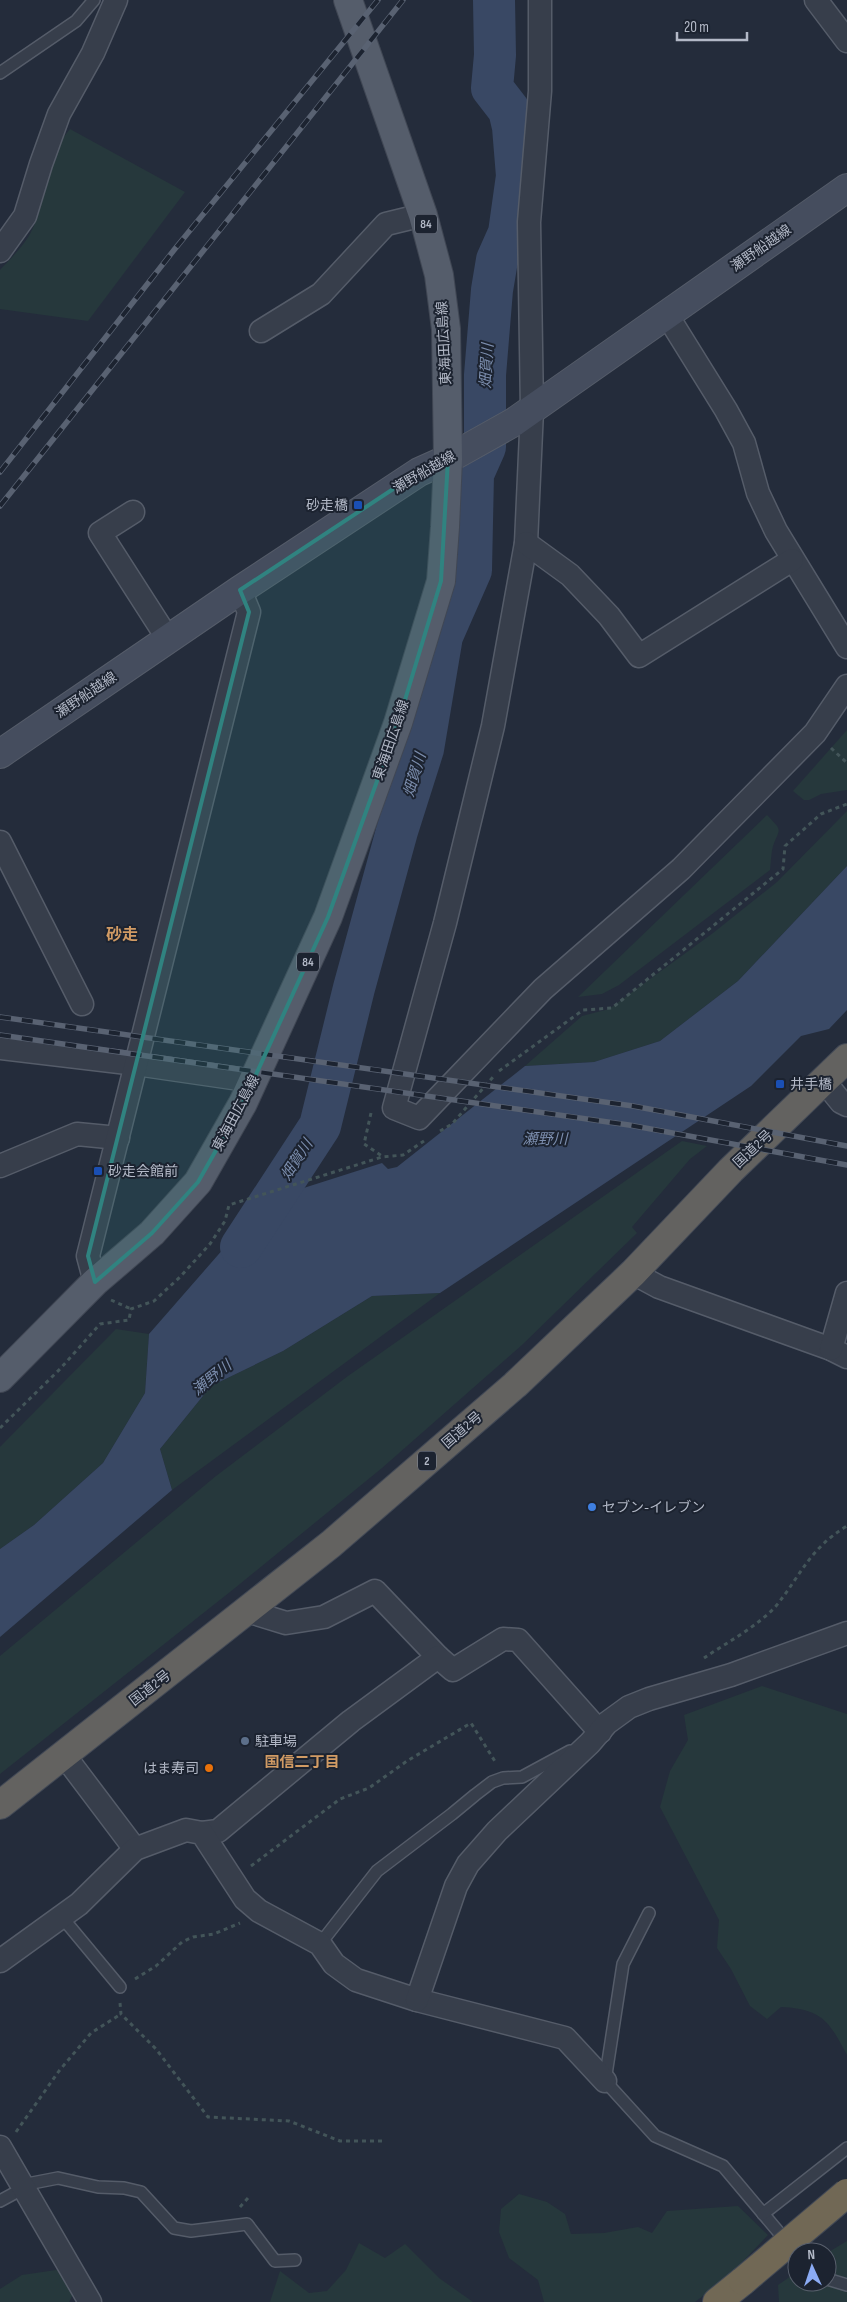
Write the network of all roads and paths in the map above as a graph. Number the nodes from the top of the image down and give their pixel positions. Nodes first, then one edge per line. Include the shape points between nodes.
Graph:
1 (94, 0) edge
2 (116, 0) edge
3 (348, 0) edge
4 (540, 0) edge
5 (816, 0) edge
6 (847, 41) edge
7 (0, 73) edge
8 (847, 188) edge
9 (423, 215) junction
10 (0, 251) edge
11 (667, 315) junction
12 (260, 331) dead end
13 (523, 416) junction
14 (454, 455) junction
15 (133, 512) dead end
16 (526, 543) junction
17 (792, 560) junction
18 (240, 590) junction
19 (168, 639) junction
20 (847, 648) edge
21 (847, 686) edge
22 (847, 704) edge
23 (824, 719) junction
24 (829, 746) dead end
25 (0, 754) edge
26 (847, 764) edge
27 (847, 804) edge
28 (0, 842) edge
29 (82, 1004) dead end
30 (0, 1048) edge
31 (847, 1058) edge
32 (136, 1064) junction
33 (254, 1081) junction
34 (824, 1081) junction
35 (847, 1105) edge
36 (436, 1134) dead end
37 (118, 1138) junction
38 (427, 1139) dead end
39 (0, 1166) edge
40 (633, 1273) junction
41 (95, 1282) junction
42 (847, 1293) edge
43 (839, 1353) edge
44 (0, 1378) edge
45 (0, 1428) edge
46 (847, 1526) edge
47 (247, 1611) junction
48 (847, 1633) edge
49 (438, 1657) junction
50 (702, 1659) dead end
51 (595, 1737) junction
52 (64, 1755) junction
53 (503, 1778) junction
54 (0, 1806) edge
55 (202, 1833) junction
56 (135, 1849) junction
57 (232, 1880) junction
58 (259, 1911) junction
59 (649, 1913) dead end
60 (62, 1916) junction
61 (320, 1944) junction
62 (0, 1961) edge
63 (120, 1987) joint
64 (417, 2000) junction
65 (605, 2081) junction
66 (382, 2141) dead end
67 (847, 2148) edge
68 (2, 2149) edge
69 (23, 2186) junction
70 (847, 2193) edge
71 (0, 2201) edge
72 (763, 2214) junction
73 (787, 2242) edge
74 (295, 2260) dead end
75 (90, 2302) edge
76 (717, 2302) edge

1 - 7 lane via 76,21
2 - 10 street via 94,53 59,114 26,216
3 - 9 main road, 東海田広島線 / 84
4 - 13 street via 540,91 529,222
5 - 6 street
8 - 11 main road, 瀬野船越線
9 - 12 street via 386,224 321,294
9 - 14 main road, 東海田広島線 / 84 via 439,275 446,329
11 - 13 main road, 瀬野船越線
11 - 17 street via 744,443 758,494
13 - 14 main road, 瀬野船越線
13 - 16 street
14 - 18 main road, 瀬野船越線 via 419,472
14 - 33 main road, 東海田広島線 / 84 via 440,581 398,723 328,917
15 - 19 street via 100,533
16 - 17 street via 570,575 609,616 639,656
16 - 23 street via 493,726 445,924 394,1108 419,1118 543,989 681,869 815,733
17 - 20 street
18 - 19 main road, 瀬野船越線
18 - 32 street via 248,612
19 - 25 main road, 瀬野船越線
21 - 23 street
22 - 23 street
24 - 26 path
27 - 36 path via 821,814 786,846 783,868 612,1008 583,1010 499,1070 452,1124
28 - 29 street
30 - 32 street
31 - 34 highway, 国道2号 / 2
32 - 33 street
32 - 37 street
33 - 41 main road, 東海田広島線 / 84 via 198,1182 152,1233
34 - 35 street
34 - 40 highway, 国道2号 / 2 via 731,1170
37 - 39 street via 77,1134
37 - 41 street via 88,1256
38 - 45 path via 403,1155 382,1157 229,1205 225,1221 210,1244 180,1277 154,1301 131,1309 129,1320 100,1324
40 - 43 street via 659,1287
40 - 47 highway, 国道2号 / 2 via 515,1385 331,1544
41 - 44 main road, 東海田広島線 / 84
42 - 43 street
46 - 50 path via 816,1550 769,1612
47 - 49 street via 286,1623 324,1617 375,1591
47 - 52 highway, 国道2号 / 2
48 - 51 street via 629,1707 606,1723
49 - 51 street via 452,1670 503,1639 518,1640
49 - 55 street via 351,1722 218,1831
51 - 53 lane via 522,1777
51 - 64 street via 497,1831 468,1864 456,1886
52 - 54 highway, 国道2号 / 2
52 - 56 street
53 - 57 path via 471,1723 369,1788 340,1799
53 - 61 lane via 474,1795 377,1871
55 - 56 street via 186,1830
55 - 57 street
56 - 60 street via 79,1904
57 - 58 street via 245,1899
58 - 61 street
58 - 63 path via 214,1934 182,1942 156,1966
59 - 65 lane via 623,1964
60 - 62 street
60 - 63 lane
61 - 64 street via 334,1964 356,1980
64 - 65 street via 565,2038
65 - 72 lane via 655,2136 723,2166
66 - 68 path via 340,2141 289,2121 208,2117 156,2049 121,2014 91,2033 76,2050
67 - 72 lane
68 - 69 street
69 - 71 lane
69 - 74 lane via 58,2178 141,2192 174,2228 191,2231 247,2224 275,2261
69 - 75 street
70 - 76 highway, bridge
72 - 73 lane

